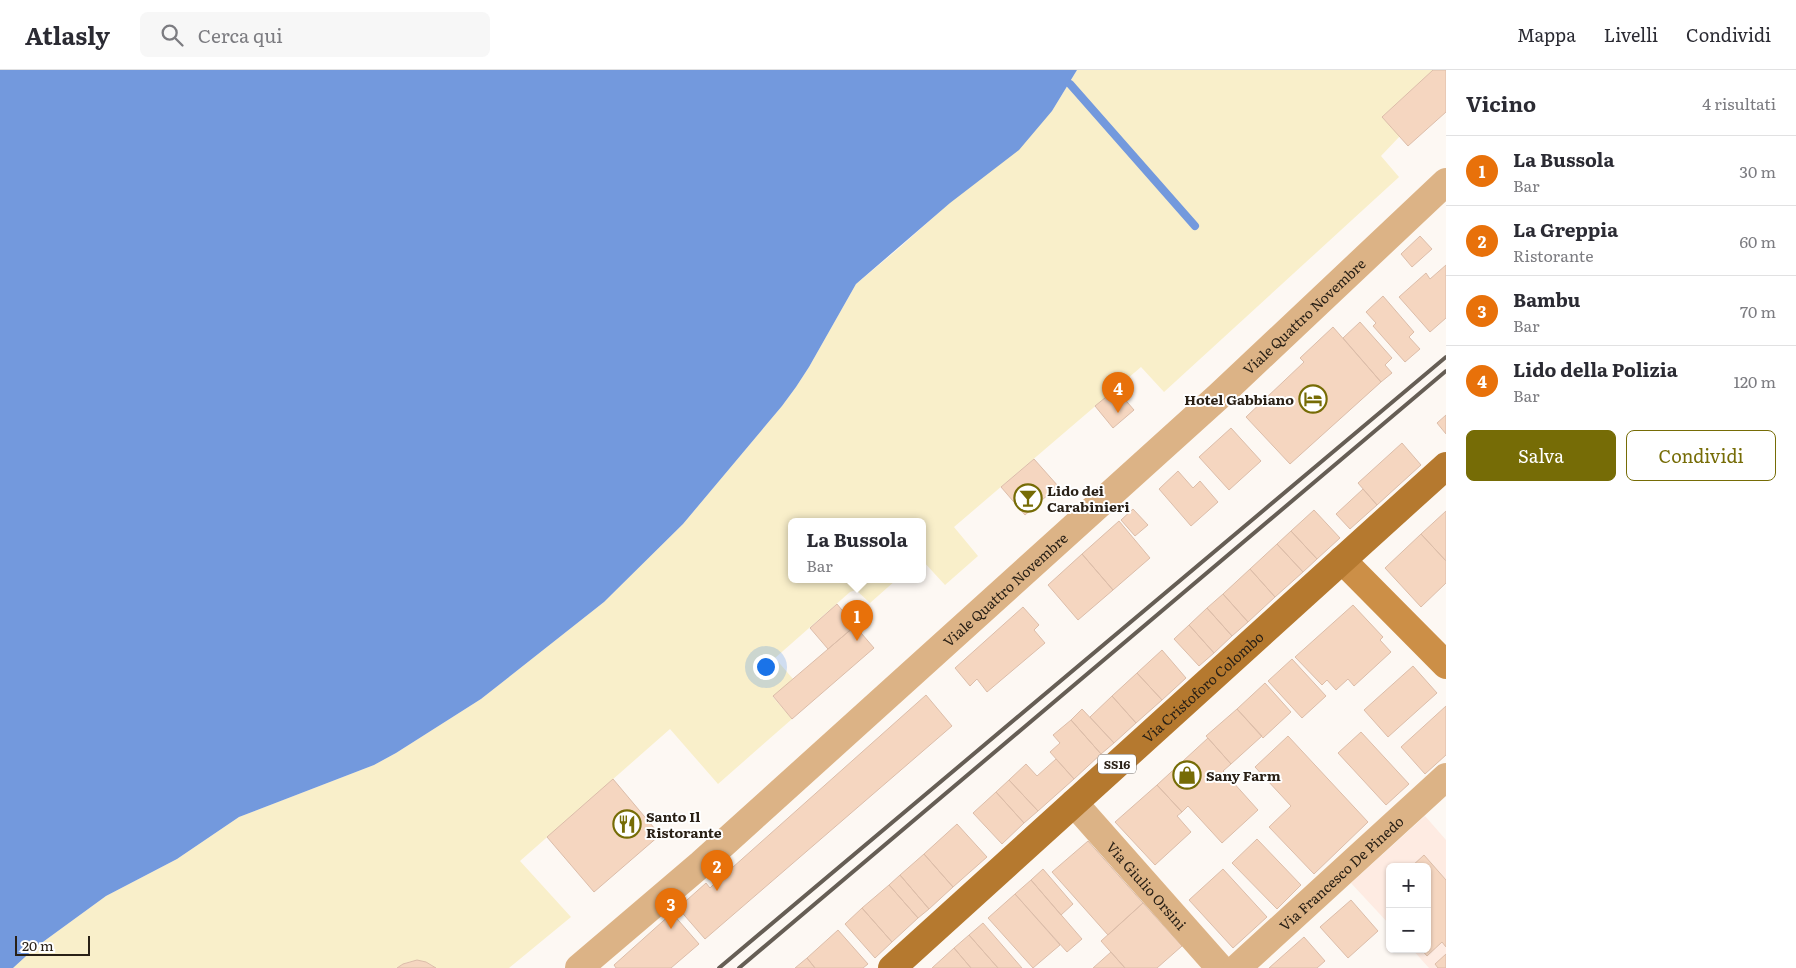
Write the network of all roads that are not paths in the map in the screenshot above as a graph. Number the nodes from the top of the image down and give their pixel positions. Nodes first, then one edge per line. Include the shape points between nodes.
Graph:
1 (1446, 182) edge
2 (1446, 466) edge
3 (1342, 560) junction
4 (1446, 664) edge
5 (1446, 777) edge
6 (1074, 803) junction
7 (579, 968) edge
8 (892, 968) edge
9 (1220, 968) edge
10 (1237, 968) edge

1 - 7 street, Viale Quattro Novembre via 1186,426 707,858
2 - 3 main road, Via Cristoforo Colombo / SS16
3 - 4 main road
3 - 6 main road, Via Cristoforo Colombo / SS16
5 - 10 street, Via Francesco De Pinedo
6 - 8 main road, Via Cristoforo Colombo / SS16
6 - 9 street, Via Giulio Orsini

